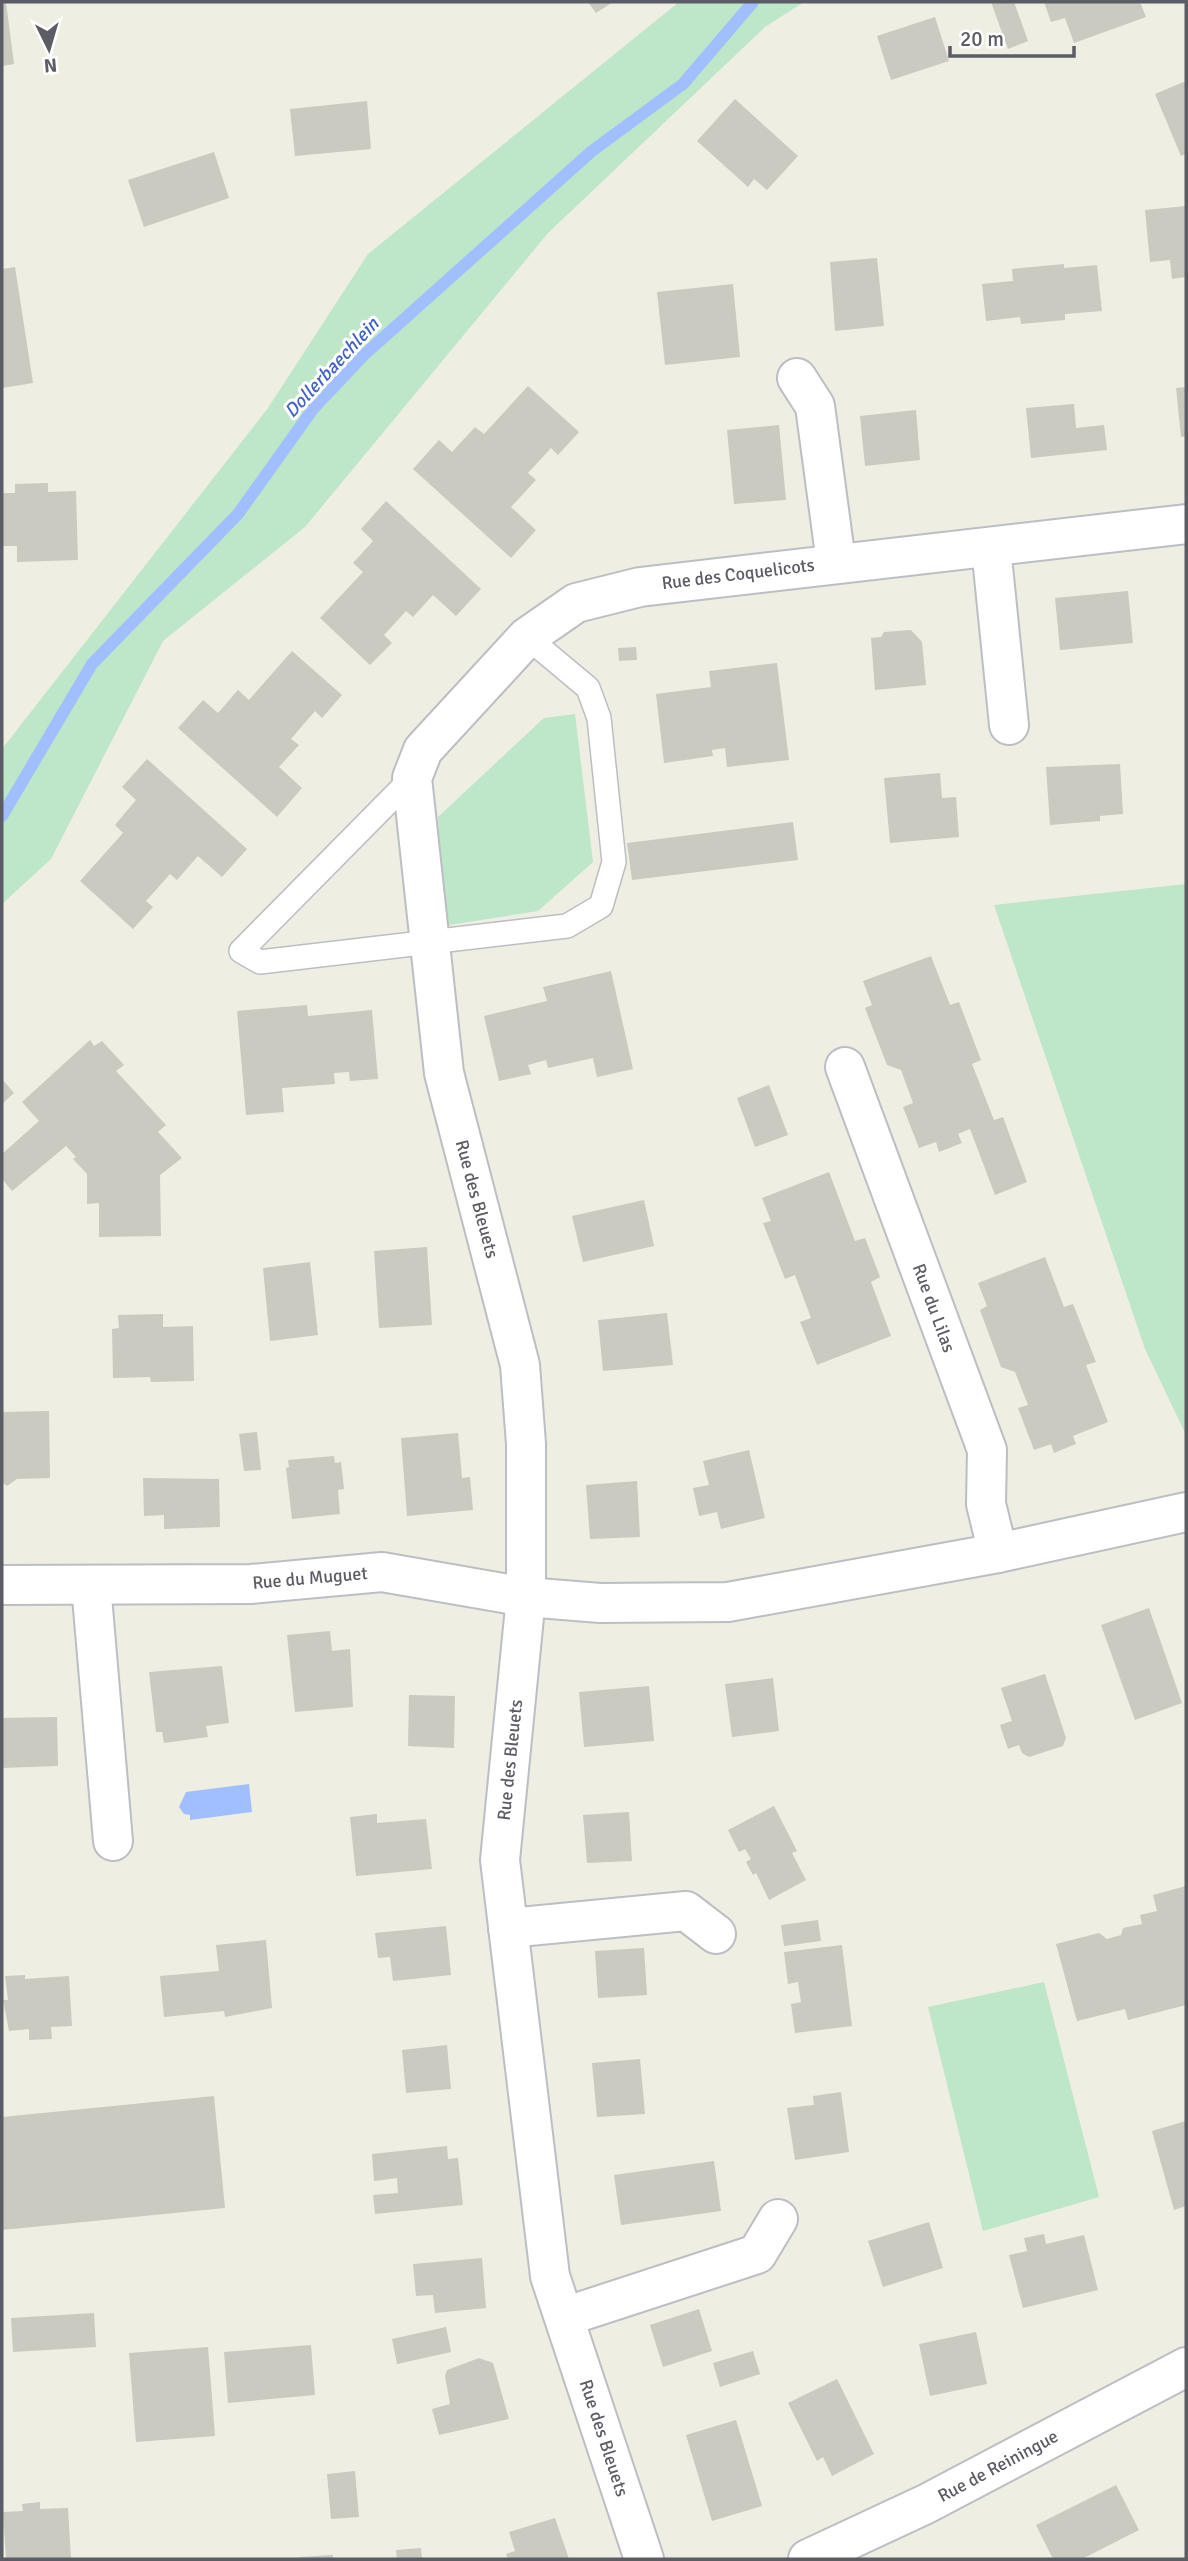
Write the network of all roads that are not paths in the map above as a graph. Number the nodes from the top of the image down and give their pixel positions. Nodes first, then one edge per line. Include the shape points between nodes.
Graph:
1 (797, 378) dead end
2 (1186, 524) edge
3 (991, 547) junction
4 (836, 562) junction
5 (527, 637) junction
6 (1009, 725) dead end
7 (412, 778) junction
8 (429, 942) junction
9 (845, 1067) dead end
10 (1186, 1512) edge
11 (998, 1553) junction
12 (2, 1585) edge
13 (91, 1585) junction
14 (526, 1597) junction
15 (113, 1841) dead end
16 (508, 1927) junction
17 (716, 1934) dead end
18 (778, 2219) dead end
19 (564, 2317) junction
20 (1186, 2367) edge
21 (644, 2559) edge
22 (808, 2559) edge

1 - 4 street, Rue des Coquelicots via 815,406
2 - 3 street, Rue des Coquelicots
3 - 4 street, Rue des Coquelicots
3 - 6 street
4 - 5 street, Rue des Coquelicots via 640,587 576,603
5 - 7 street via 423,750
5 - 8 lane via 588,688 599,718 614,862 601,905 567,926
7 - 8 street, Rue des Bleuets
7 - 8 lane via 241,951 260,962
8 - 14 street, Rue des Bleuets via 443,1073 520,1366 526,1444
9 - 11 street, Rue du Lilas via 987,1450 986,1504
10 - 11 street
11 - 14 street via 728,1602 600,1603
12 - 13 street, Rue du Muguet
13 - 14 street, Rue du Muguet via 251,1584 382,1572
13 - 15 street
14 - 16 street, Rue des Bleuets via 500,1860
16 - 17 street via 686,1911
16 - 19 street, Rue des Bleuets via 550,2276
18 - 19 street via 757,2254
19 - 21 street, Rue des Bleuets
20 - 22 street, Rue de Reiningue via 926,2504

